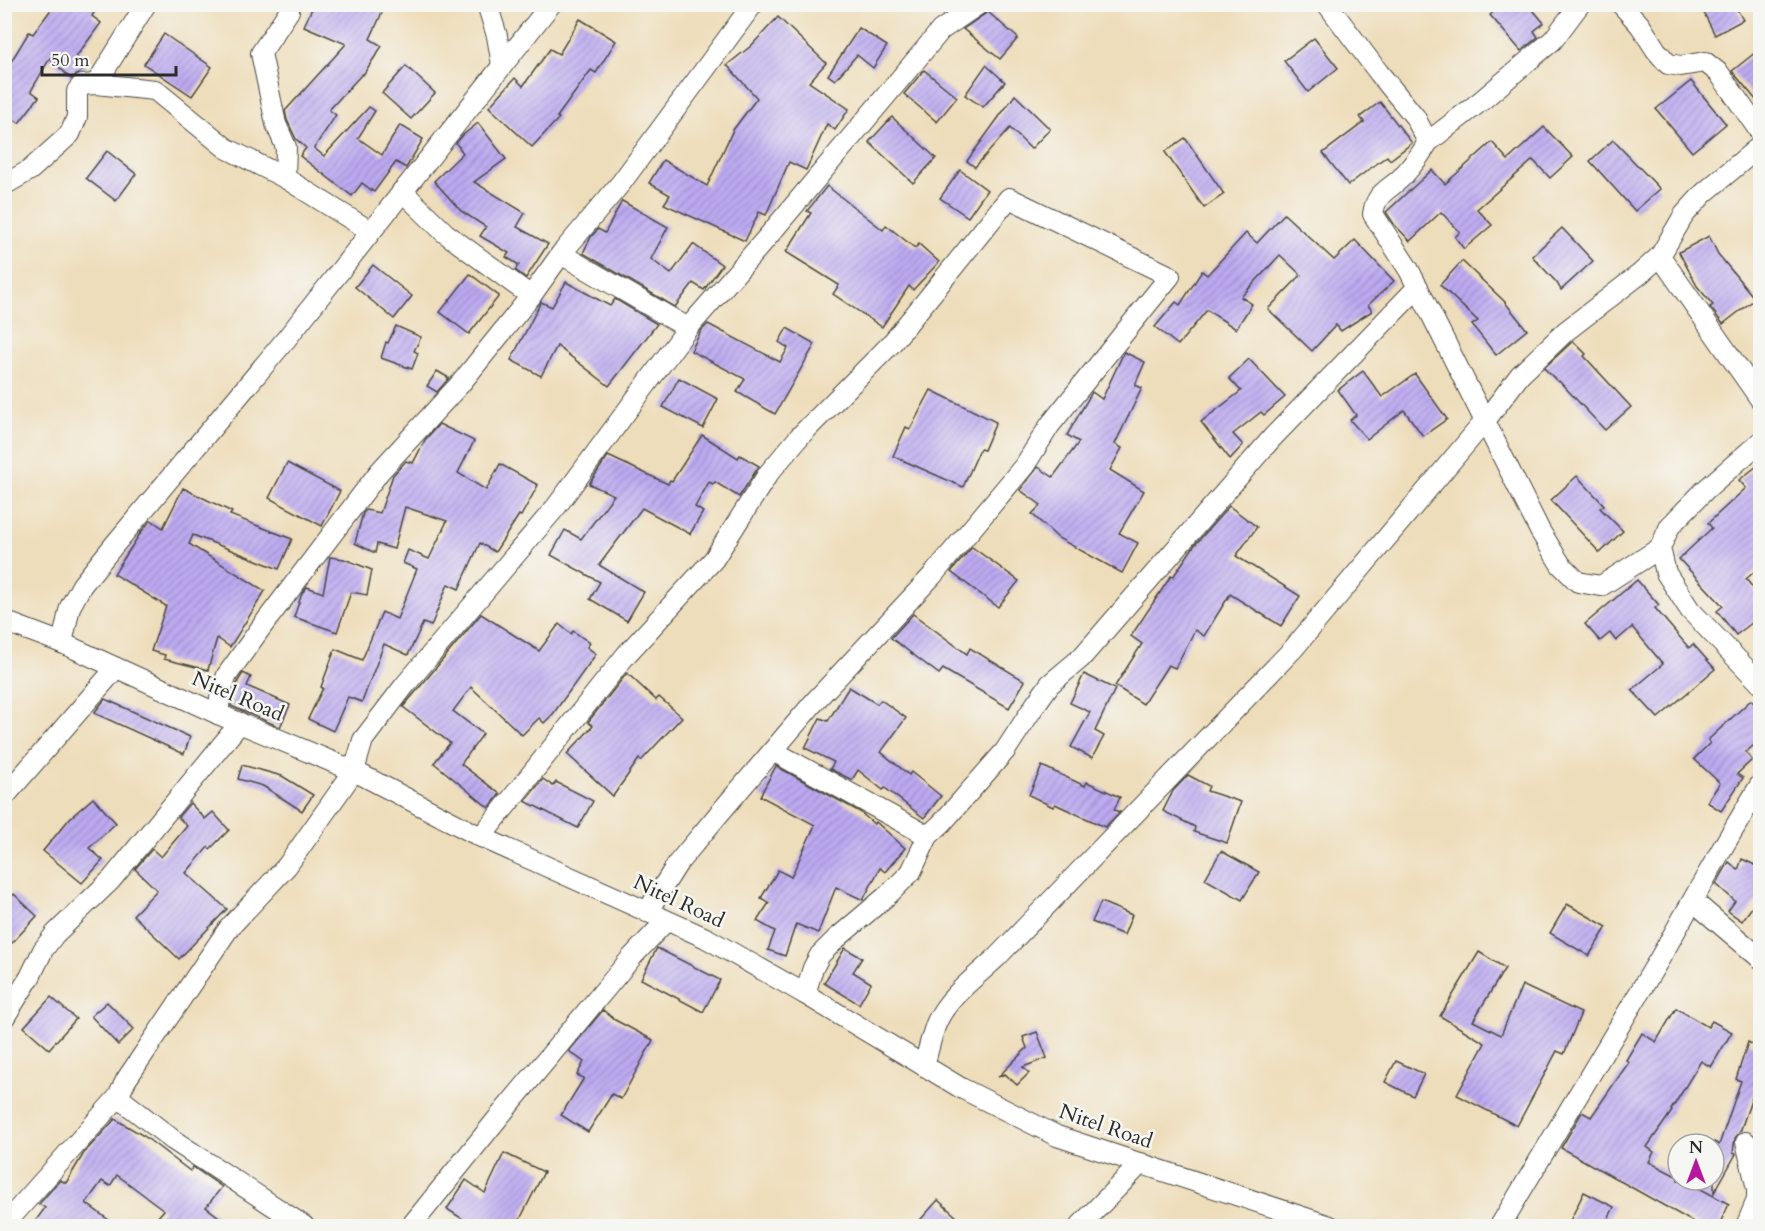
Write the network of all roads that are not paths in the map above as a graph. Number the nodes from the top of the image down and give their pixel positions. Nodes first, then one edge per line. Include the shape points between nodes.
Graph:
1 (146, 4) edge
2 (289, 4) edge
3 (487, 4) edge
4 (551, 4) edge
5 (753, 4) edge
6 (979, 4) edge
7 (1327, 4) edge
8 (1580, 4) edge
9 (1621, 4) edge
10 (502, 65) junction
11 (96, 84) junction
12 (1761, 132) edge
13 (1428, 142) junction
14 (1761, 146) edge
15 (285, 178) junction
16 (4, 185) edge
17 (402, 191) junction
18 (370, 231) junction
19 (561, 254) junction
20 (1660, 256) junction
21 (1418, 287) junction
22 (531, 296) junction
23 (688, 328) junction
24 (1761, 399) edge
25 (1485, 421) junction
26 (1761, 442) edge
27 (1660, 548) junction
28 (4, 621) edge
29 (62, 643) junction
30 (116, 668) junction
31 (1761, 683) edge
32 (218, 714) junction
33 (240, 723) junction
34 (773, 751) junction
35 (354, 771) junction
36 (1761, 785) edge
37 (4, 797) edge
38 (928, 836) junction
39 (480, 837) junction
40 (1693, 901) junction
41 (647, 912) junction
42 (666, 921) junction
43 (1761, 958) edge
44 (805, 994) junction
45 (4, 1018) edge
46 (924, 1065) junction
47 (118, 1097) junction
48 (1746, 1142) dead end
49 (1141, 1163) junction
50 (1759, 1198) edge
51 (4, 1225) edge
52 (1325, 1226) edge
53 (304, 1227) edge
54 (411, 1227) edge
55 (1080, 1227) edge
56 (1500, 1227) edge
57 (1746, 1227) edge

1 - 11 street
2 - 15 street via 289,11 261,53 276,124 286,147
3 - 10 street
4 - 10 street
5 - 19 street via 621,183
6 - 23 street via 941,30
7 - 13 street via 1415,117
8 - 13 street via 1553,40
9 - 12 street via 1668,64 1705,62 1719,73
10 - 17 street
11 - 15 street via 155,90 226,148
11 - 16 street via 82,85 77,92 77,117 69,134 30,170
13 - 21 street via 1400,179 1380,194 1373,214
14 - 20 street via 1704,193 1684,215
15 - 18 street
17 - 18 street
17 - 22 street via 446,233
18 - 29 street via 82,585 70,607
19 - 22 street
19 - 23 street
20 - 24 street
20 - 25 street via 1566,331 1520,375
21 - 25 street
21 - 38 street via 1272,438 1080,658 1050,684 1005,751
22 - 32 street via 461,383 380,471 260,629 227,675
23 - 35 street via 556,507 363,740
25 - 27 street via 1540,531 1561,566 1578,582 1601,586
25 - 46 street via 1294,648 944,1010
26 - 27 street via 1670,526
27 - 31 street via 1666,573 1690,610
28 - 29 street, Nitel Road
29 - 30 street, Nitel Road
30 - 32 street, Nitel Road
30 - 37 street
32 - 33 street, Nitel Road
33 - 35 street, Nitel Road
33 - 45 street via 111,880 55,934
34 - 38 street
34 - 39 street via 932,576 1025,465 1050,425 1170,276 1010,198 891,344 768,474 714,559 626,654
34 - 41 street via 678,863
35 - 39 street, Nitel Road
35 - 47 street via 287,866 229,928
36 - 40 street
38 - 44 street via 911,872 820,955
39 - 41 street, Nitel Road
40 - 43 street
40 - 56 street
41 - 42 street, Nitel Road
42 - 44 street, Nitel Road via 706,938
42 - 54 street via 632,957
44 - 46 street, Nitel Road
46 - 49 street, Nitel Road via 1057,1136
47 - 51 street
47 - 53 street via 173,1140
48 - 50 street
49 - 52 street, Nitel Road
49 - 55 street
50 - 57 street

